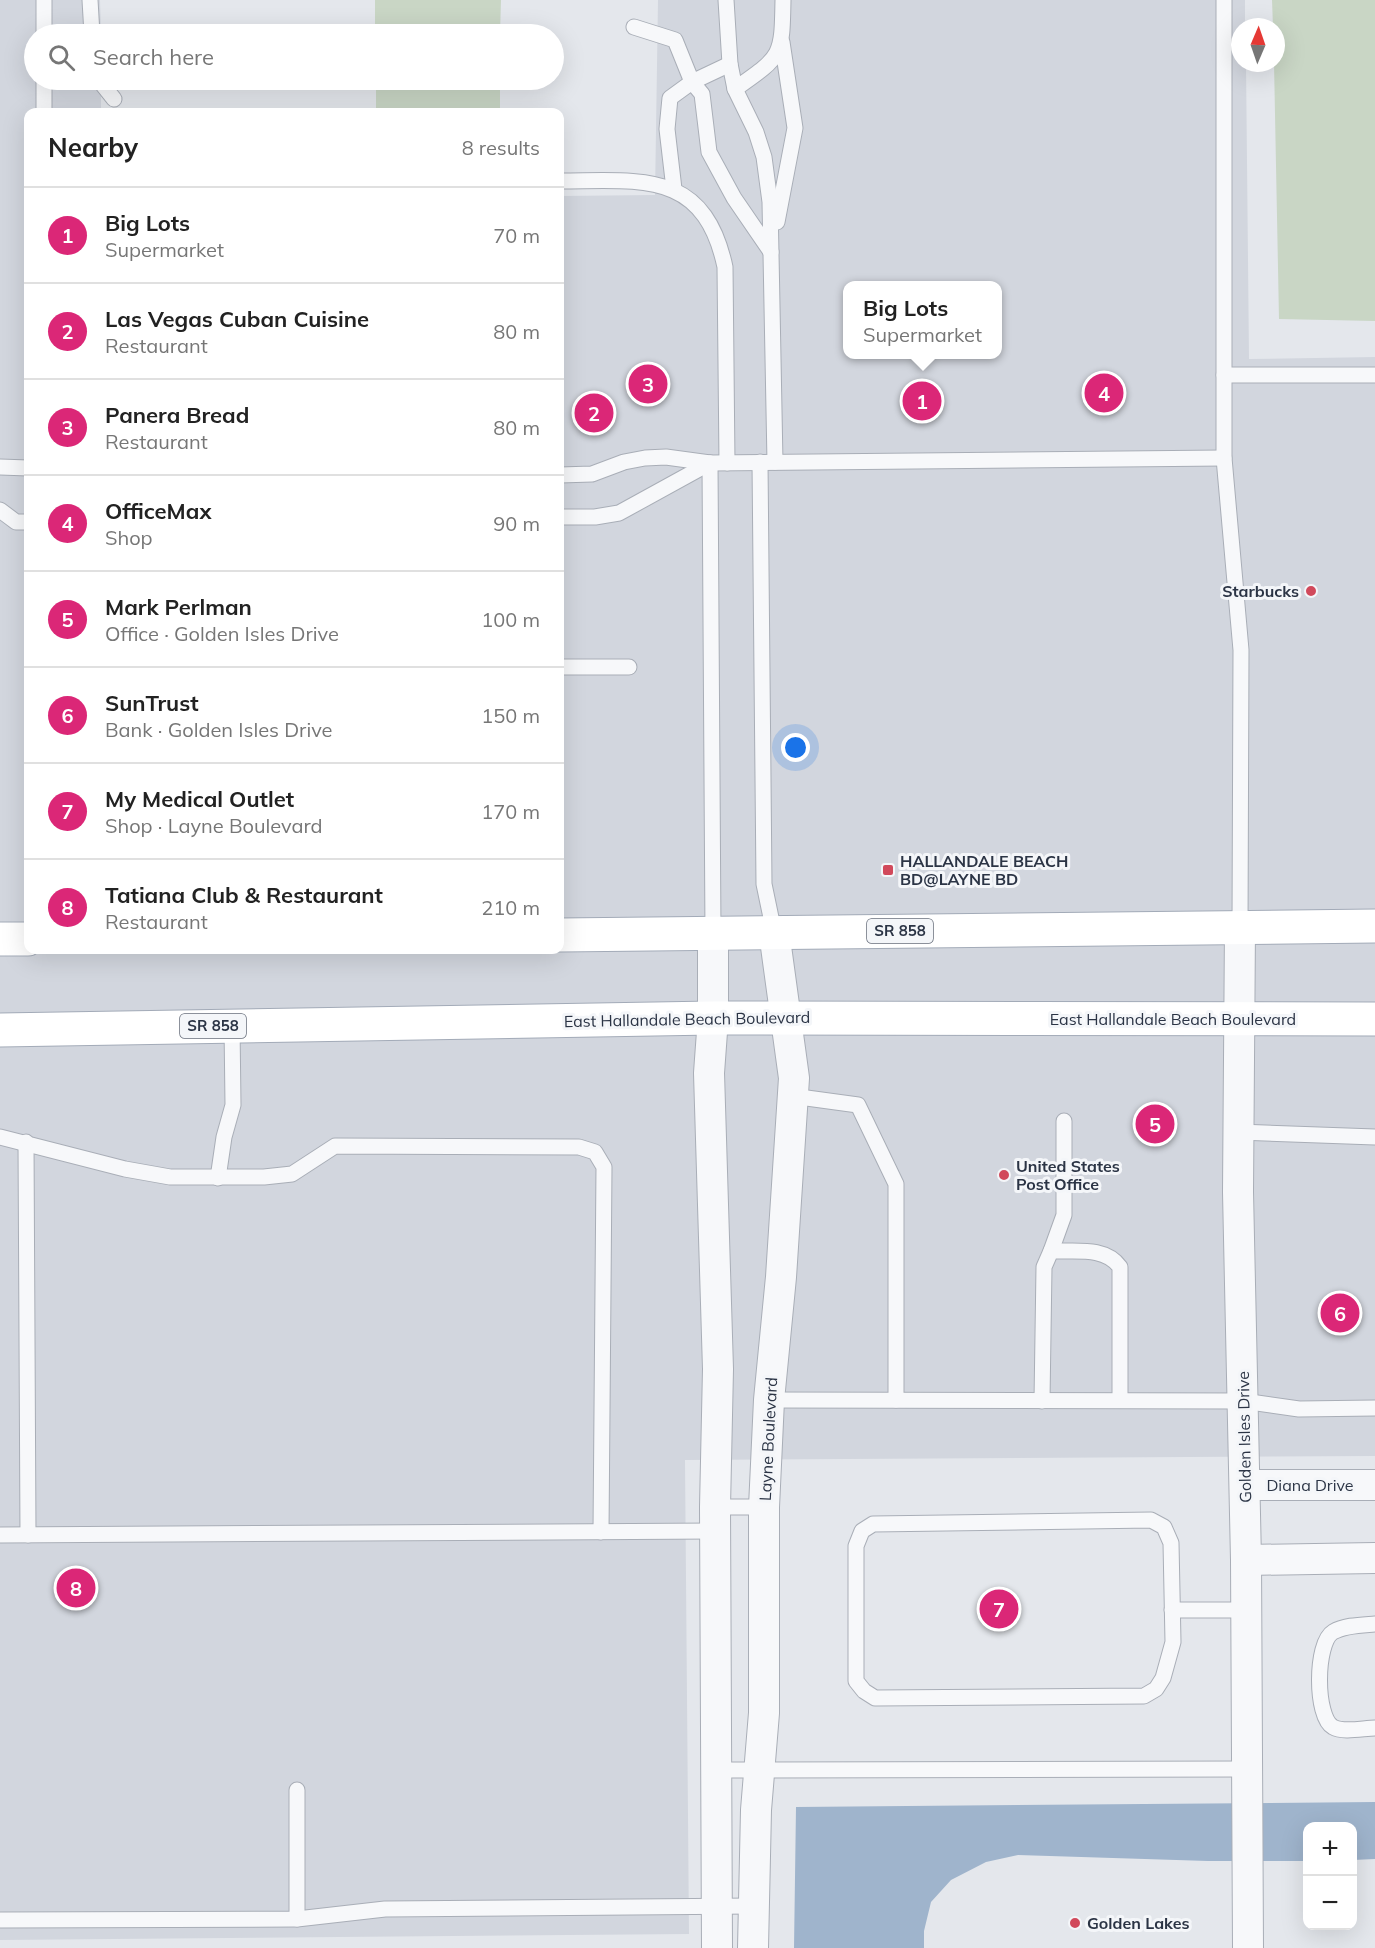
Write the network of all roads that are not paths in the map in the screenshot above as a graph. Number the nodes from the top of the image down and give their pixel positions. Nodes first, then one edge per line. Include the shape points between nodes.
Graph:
1 (44, 0) edge
2 (90, 0) edge
3 (726, 0) edge
4 (783, 0) edge
5 (1224, 0) edge
6 (44, 24) edge
7 (91, 24) edge
8 (634, 27) dead end
9 (782, 42) junction
10 (730, 64) junction
11 (692, 82) junction
12 (735, 89) junction
13 (44, 90) edge
14 (107, 90) edge
15 (114, 99) dead end
16 (44, 108) edge
17 (564, 181) edge
18 (674, 189) junction
19 (771, 252) junction
20 (1224, 375) junction
21 (1375, 375) edge
22 (1224, 458) junction
23 (768, 462) junction
24 (710, 463) junction
25 (727, 463) junction
26 (0, 467) edge
27 (24, 468) edge
28 (564, 475) edge
29 (0, 510) edge
30 (564, 517) edge
31 (24, 522) edge
32 (564, 667) edge
33 (629, 667) dead end
34 (1375, 926) edge
35 (1240, 927) junction
36 (774, 932) junction
37 (713, 934) junction
38 (564, 935) edge
39 (0, 939) edge
40 (24, 939) edge
41 (785, 1017) junction
42 (713, 1018) junction
43 (1239, 1019) junction
44 (1375, 1019) edge
45 (232, 1025) junction
46 (0, 1030) edge
47 (792, 1096) junction
48 (1064, 1122) dead end
49 (1238, 1132) junction
50 (0, 1137) edge
51 (1375, 1137) edge
52 (26, 1142) junction
53 (218, 1178) junction
54 (1051, 1251) junction
55 (769, 1400) junction
56 (896, 1400) junction
57 (1042, 1401) junction
58 (1120, 1401) junction
59 (1243, 1401) junction
60 (1375, 1408) edge
61 (1245, 1485) junction
62 (1375, 1485) edge
63 (764, 1507) junction
64 (715, 1519) junction
65 (601, 1532) junction
66 (0, 1535) edge
67 (28, 1535) junction
68 (1375, 1558) edge
69 (1246, 1560) junction
70 (1172, 1610) junction
71 (1246, 1610) junction
72 (1375, 1624) edge
73 (1375, 1728) edge
74 (716, 1770) junction
75 (760, 1770) junction
76 (1245, 1781) junction
77 (297, 1790) dead end
78 (717, 1906) junction
79 (754, 1906) junction
80 (297, 1919) junction
81 (0, 1920) edge
82 (717, 1948) edge
83 (753, 1948) edge
84 (1248, 1948) edge

1 - 6 lane
2 - 7 lane
3 - 10 lane
4 - 9 lane
5 - 20 lane
8 - 11 lane via 675,40
9 - 12 lane via 768,66
9 - 19 lane via 795,128
10 - 11 lane
10 - 12 lane
11 - 18 lane via 670,98 667,129
11 - 19 lane via 702,94 709,152
12 - 19 lane via 764,157
13 - 16 lane
14 - 15 lane
17 - 18 lane via 627,181
18 - 25 lane via 696,204 709,222 720,242 725,267
19 - 23 lane
20 - 21 lane
20 - 22 lane
22 - 23 lane
22 - 35 lane via 1241,650
23 - 25 lane
23 - 36 lane via 764,884
24 - 25 lane
24 - 28 lane via 645,458 592,474
24 - 30 lane via 619,513
24 - 37 lane
26 - 27 lane
29 - 31 lane via 16,522
32 - 33 lane
34 - 35 main road, SR 858
35 - 36 main road, SR 858
35 - 43 street, Golden Isles Drive
36 - 37 main road, SR 858
36 - 41 street, Layne Boulevard
37 - 38 main road, SR 858
37 - 42 street
39 - 40 main road
41 - 42 main road, East Hallandale Beach Boulevard / SR 858
41 - 43 main road, East Hallandale Beach Boulevard / SR 858
41 - 47 street, Layne Boulevard via 794,1078
42 - 45 main road, East Hallandale Beach Boulevard / SR 858
42 - 64 street via 710,1073 718,1369
43 - 44 main road, East Hallandale Beach Boulevard / SR 858
43 - 49 street, Golden Isles Drive
45 - 46 main road, East Hallandale Beach Boulevard / SR 858
45 - 53 lane via 233,1105
47 - 55 street, Layne Boulevard
47 - 56 lane via 858,1105 896,1184
48 - 54 lane via 1064,1215
49 - 51 lane
49 - 59 street, Golden Isles Drive
50 - 52 lane
52 - 53 lane via 125,1169 170,1177
52 - 67 lane
53 - 65 lane via 292,1174 335,1146 579,1147 595,1152 604,1167
54 - 57 lane via 1044,1266
54 - 58 lane via 1100,1252 1113,1256 1120,1267
55 - 56 lane
55 - 63 street, Layne Boulevard
56 - 57 lane
57 - 58 lane
58 - 59 lane
59 - 60 lane via 1299,1409
59 - 61 street, Golden Isles Drive
61 - 62 street, Diana Drive
61 - 69 street, Golden Isles Drive
63 - 64 lane
63 - 75 street, Layne Boulevard via 764,1713
64 - 65 lane
64 - 74 street
65 - 67 lane
66 - 67 lane
68 - 69 street
69 - 71 street, Golden Isles Drive
70 - 70 lane via 1173,1642 1163,1678 1156,1689 1144,1696 875,1698 856,1681 856,1546 862,1532 873,1524 1151,1520 1164,1527 1171,1543
70 - 71 lane
71 - 76 street, Golden Isles Drive
72 - 73 lane via 1334,1631 1321,1652 1322,1710 1327,1722 1336,1729
74 - 75 lane
74 - 78 street
75 - 76 lane
75 - 79 street, Layne Boulevard
76 - 84 street, Golden Isles Drive
77 - 80 lane
78 - 79 lane
78 - 80 lane via 385,1909
78 - 82 street
79 - 83 street, Layne Boulevard
80 - 81 lane

